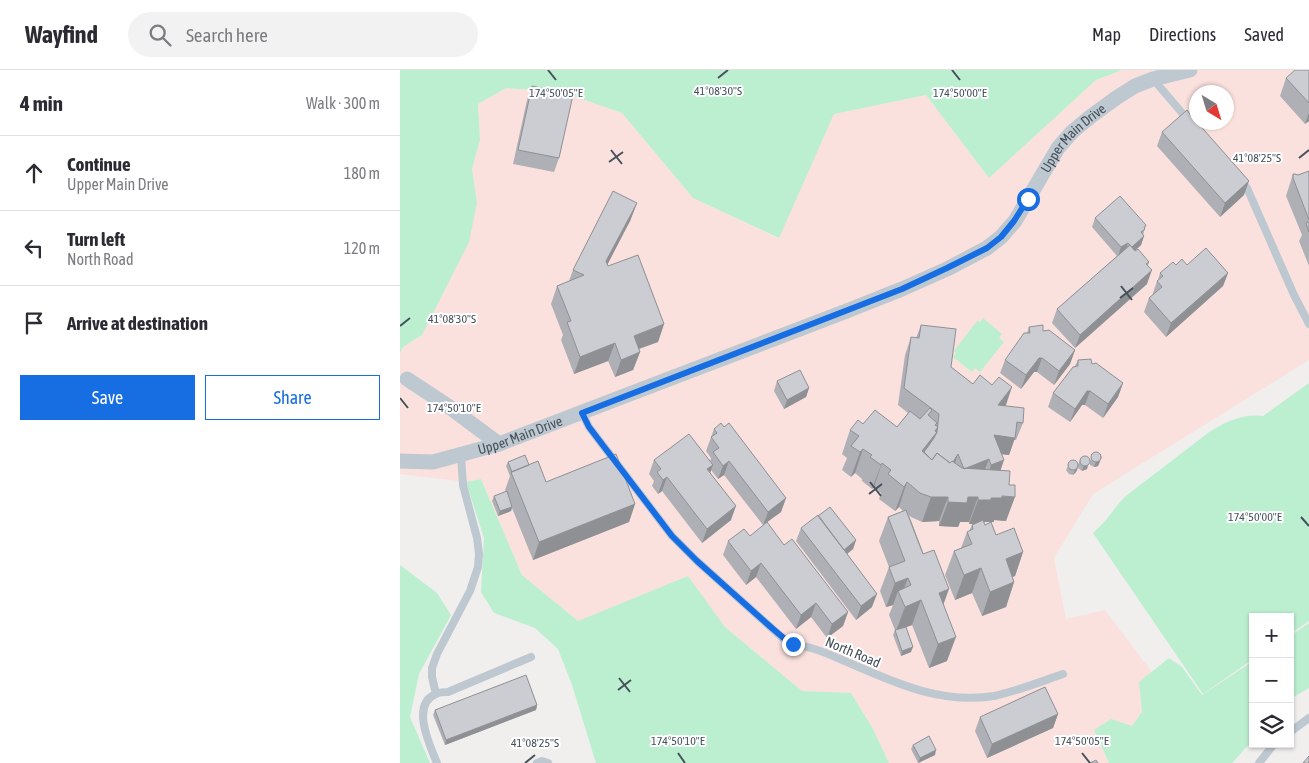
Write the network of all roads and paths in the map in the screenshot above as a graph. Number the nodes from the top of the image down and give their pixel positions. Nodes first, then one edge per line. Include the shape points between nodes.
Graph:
1 (1190, 70) edge
2 (1153, 79) junction
3 (1189, 121) edge
4 (1234, 174) edge
5 (1309, 324) edge
6 (407, 379) dead end
7 (582, 413) junction
8 (499, 444) junction
9 (461, 455) junction
10 (400, 461) edge
11 (531, 657) dead end
12 (1063, 674) dead end
13 (436, 694) junction
14 (1309, 718) edge
15 (1294, 729) edge
16 (1271, 748) edge
17 (437, 763) edge
18 (537, 763) edge
19 (548, 763) edge
20 (1259, 763) edge

1 - 2 street, Upper Main Drive
2 - 3 lane
2 - 7 street, Upper Main Drive via 1116,98 1072,132 1058,148 1014,221 987,248 902,289
4 - 5 lane via 1247,188
6 - 8 street
7 - 8 street, Upper Main Drive
7 - 12 lane, North Road via 589,427 672,536 793,644 813,648 897,684 957,698 1012,692
8 - 9 street, Upper Main Drive
9 - 10 street, Upper Main Drive via 433,462
9 - 13 lane via 463,485 477,538 478,567 470,591 432,668
11 - 13 lane
13 - 17 lane via 428,700 423,712 423,725
14 - 15 lane
16 - 20 lane
18 - 19 lane

